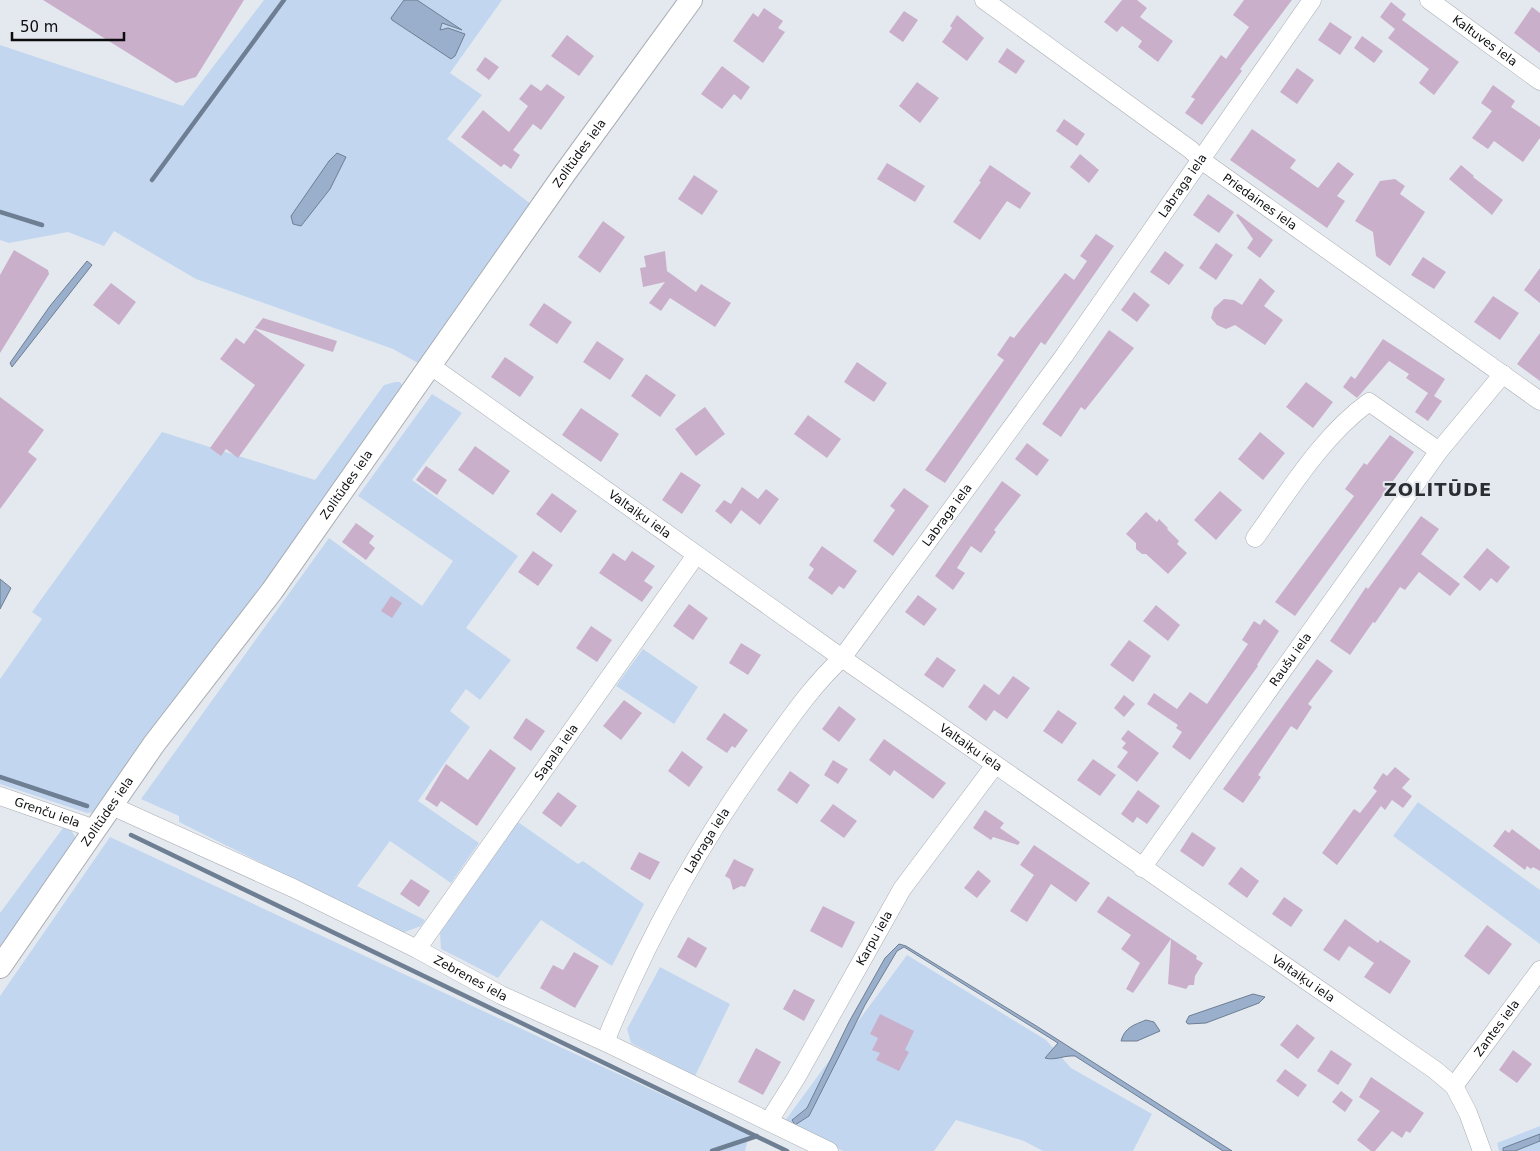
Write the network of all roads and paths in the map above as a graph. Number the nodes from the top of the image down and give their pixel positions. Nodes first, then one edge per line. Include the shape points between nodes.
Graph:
1 (691, 0) edge
2 (984, 0) edge
3 (1312, 0) edge
4 (1429, 0) edge
5 (1540, 81) edge
6 (1201, 160) junction
7 (431, 366) junction
8 (1503, 374) junction
9 (1540, 401) edge
10 (1439, 451) junction
11 (1255, 538) dead end
12 (696, 555) junction
13 (842, 658) junction
14 (995, 765) junction
15 (0, 796) edge
16 (112, 806) junction
17 (94, 829) junction
18 (1142, 868) junction
19 (417, 949) junction
20 (0, 967) edge
21 (1540, 970) edge
22 (606, 1042) junction
23 (1454, 1086) junction
24 (769, 1121) junction
25 (829, 1151) edge
26 (1482, 1151) edge

1 - 7 street, Zolitūdes iela via 565,172
2 - 6 street, Priedaines iela
3 - 6 street, Labraga iela
4 - 5 street, Kaltuves iela
6 - 8 street, Priedaines iela
6 - 13 street, Labraga iela via 1064,356
7 - 12 street, Valtaiķu iela
7 - 16 street, Zolitūdes iela via 272,591 154,744
8 - 9 street, Priedaines iela
8 - 10 street, Raušu iela
10 - 11 street via 1369,402 1351,415 1304,470
10 - 18 street, Raušu iela
12 - 13 street, Valtaiķu iela
12 - 19 street, Sapala iela
13 - 14 street, Valtaiķu iela
13 - 22 street, Labraga iela via 824,675 783,727 709,837 644,955
14 - 18 street, Valtaiķu iela
14 - 24 street, Karpu iela via 902,889
15 - 17 street, Grenču iela
16 - 17 street, Zolitūdes iela
16 - 19 street, Zebrenes iela via 197,842
17 - 20 street, Zolitūdes iela
18 - 23 street, Valtaiķu iela
19 - 22 street, Zebrenes iela via 501,995
21 - 23 street, Zantes iela
22 - 24 street, Zebrenes iela
23 - 26 street, Valtaiķu iela
24 - 25 street, Zebrenes iela

